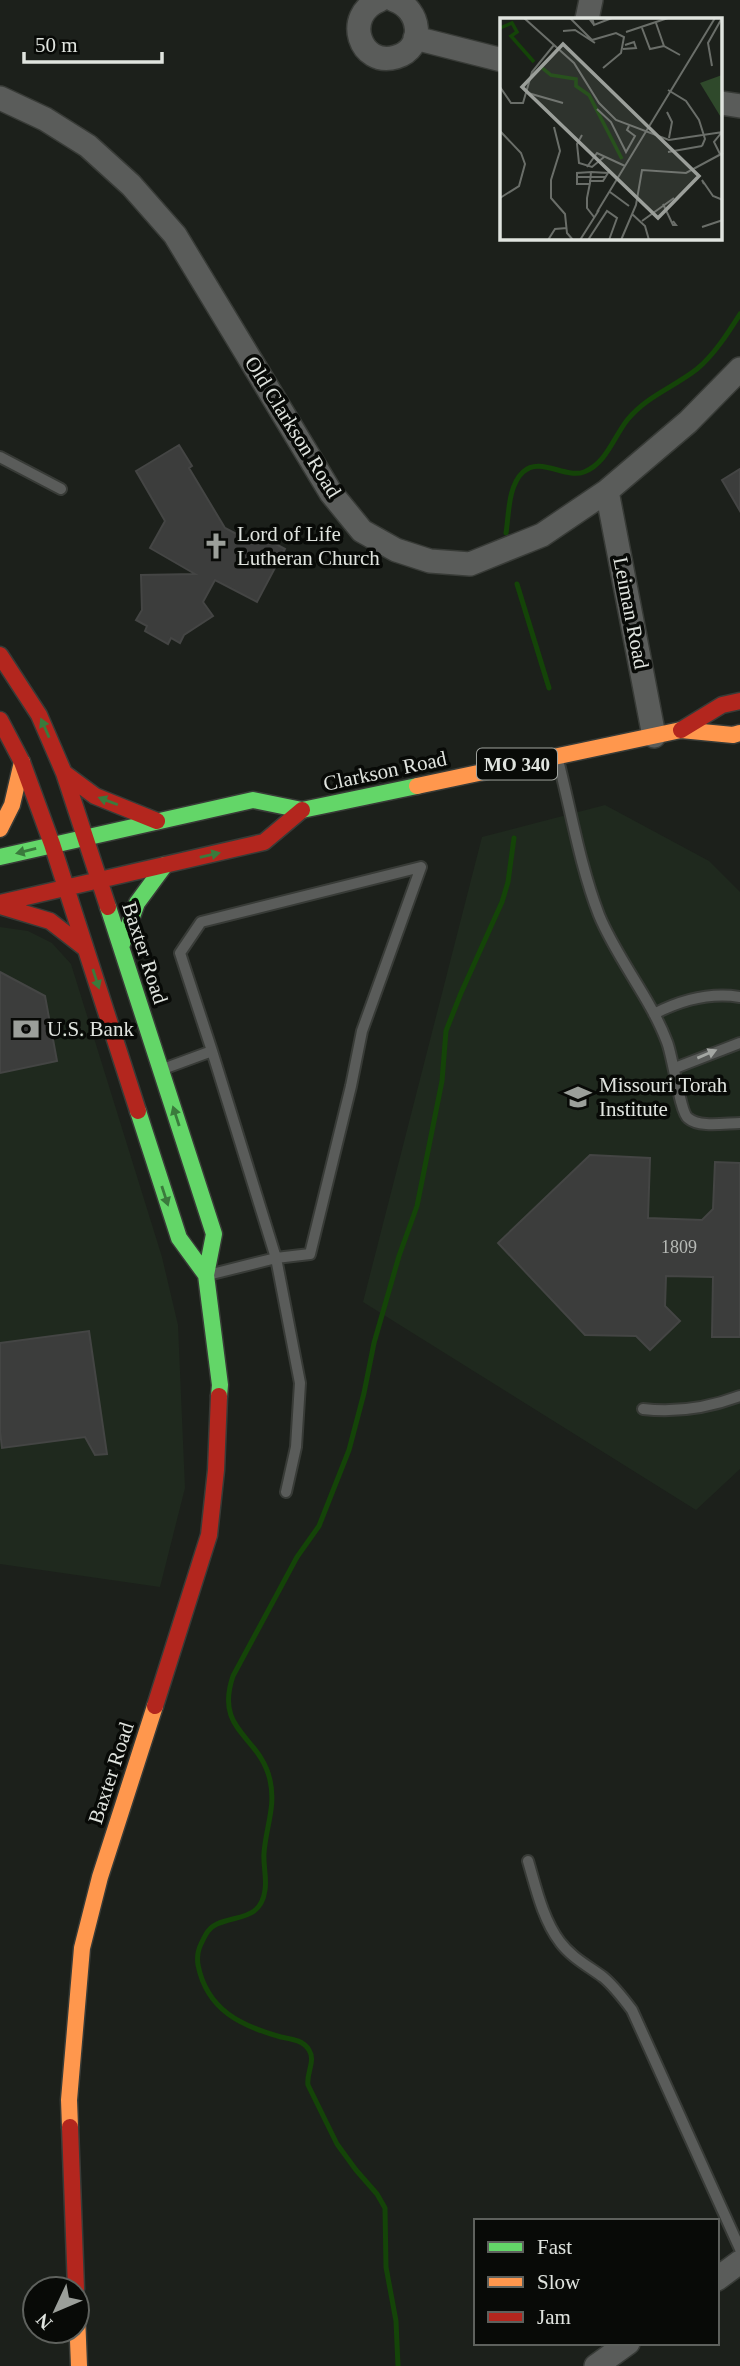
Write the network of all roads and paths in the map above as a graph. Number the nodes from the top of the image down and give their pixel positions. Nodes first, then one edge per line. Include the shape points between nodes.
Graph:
1 (380, 0) edge
2 (394, 0) edge
3 (591, 0) edge
4 (587, 18) edge
5 (415, 38) junction
6 (500, 59) edge
7 (0, 98) edge
8 (722, 103) edge
9 (740, 106) edge
10 (740, 369) edge
11 (0, 457) edge
12 (61, 489) dead end
13 (607, 491) junction
14 (0, 655) edge
15 (740, 701) edge
16 (0, 720) edge
17 (681, 730) junction
18 (740, 733) edge
19 (654, 736) junction
20 (557, 756) junction
21 (22, 762) junction
22 (64, 773) junction
23 (303, 810) junction
24 (157, 821) junction
25 (0, 829) edge
26 (85, 838) junction
27 (52, 844) junction
28 (0, 857) edge
29 (165, 865) junction
30 (99, 880) junction
31 (66, 888) junction
32 (0, 905) edge
33 (121, 947) junction
34 (86, 949) junction
35 (740, 996) edge
36 (654, 1014) junction
37 (740, 1043) edge
38 (212, 1051) junction
39 (675, 1068) junction
40 (161, 1070) junction
41 (740, 1123) edge
42 (276, 1258) junction
43 (206, 1275) junction
44 (740, 1396) edge
45 (643, 1409) dead end
46 (286, 1492) dead end
47 (528, 1861) dead end
48 (740, 2249) edge
49 (740, 2262) edge
50 (75, 2275) edge
51 (719, 2278) edge
52 (78, 2345) edge
53 (625, 2345) edge
54 (79, 2366) edge
55 (596, 2366) edge

1 - 5 street via 364,10 359,20 364,47 372,54 396,57 411,47
2 - 5 street via 414,16
3 - 4 street
5 - 6 street
7 - 13 street, Old Clarkson Road via 88,146 131,185 174,235 331,492 362,531 407,554 470,564 542,535
8 - 9 street
10 - 13 street, Old Clarkson Road via 688,422
11 - 12 lane
13 - 19 street, Leiman Road
22 -> 14 main road, Baxter Road via 39,715
15 - 17 main road, Clarkson Road / MO 340 via 722,705
16 - 21 main road, Baxter Road
17 - 18 main road, Clarkson Road / MO 340
17 - 19 main road, Clarkson Road / MO 340
19 - 20 main road, Clarkson Road / MO 340
20 - 23 main road, Clarkson Road / MO 340
20 - 36 lane via 600,917
21 - 25 main road via 9,813
21 - 27 main road, Baxter Road
24 -> 22 main road via 95,796
22 - 26 main road, Baxter Road
23 - 24 main road, Clarkson Road / MO 340 via 253,800
29 -> 23 main road, Clarkson Road / MO 340 via 264,842
24 - 26 main road, Clarkson Road / MO 340
26 - 27 main road, Clarkson Road / MO 340
26 - 30 main road, Baxter Road
27 -> 28 main road, Clarkson Road / MO 340
27 - 31 main road, Baxter Road
29 - 30 main road, Clarkson Road / MO 340
29 - 33 main road via 136,901
30 - 31 main road, Clarkson Road / MO 340
30 - 33 main road, Baxter Road
31 - 32 main road, Clarkson Road / MO 340
31 - 34 main road, Baxter Road
32 - 34 main road via 50,921
33 - 40 main road, Baxter Road
34 -> 43 main road, Baxter Road via 179,1238
35 - 36 lane via 696,997
36 - 39 lane
39 -> 37 lane
38 - 40 lane
38 - 42 lane
38 - 42 lane via 180,953 201,922 422,867 362,1031 310,1254
39 - 41 lane via 688,1119
43 -> 40 main road, Baxter Road via 214,1234
42 - 43 lane
42 - 46 lane via 300,1383 296,1447
43 - 50 main road, Baxter Road via 220,1385 209,1535 100,1877 82,1948 69,2100
44 - 45 lane via 691,1409
47 - 48 lane via 558,1941 604,1978 632,2010
49 - 51 street
52 - 54 main road
53 - 55 street

